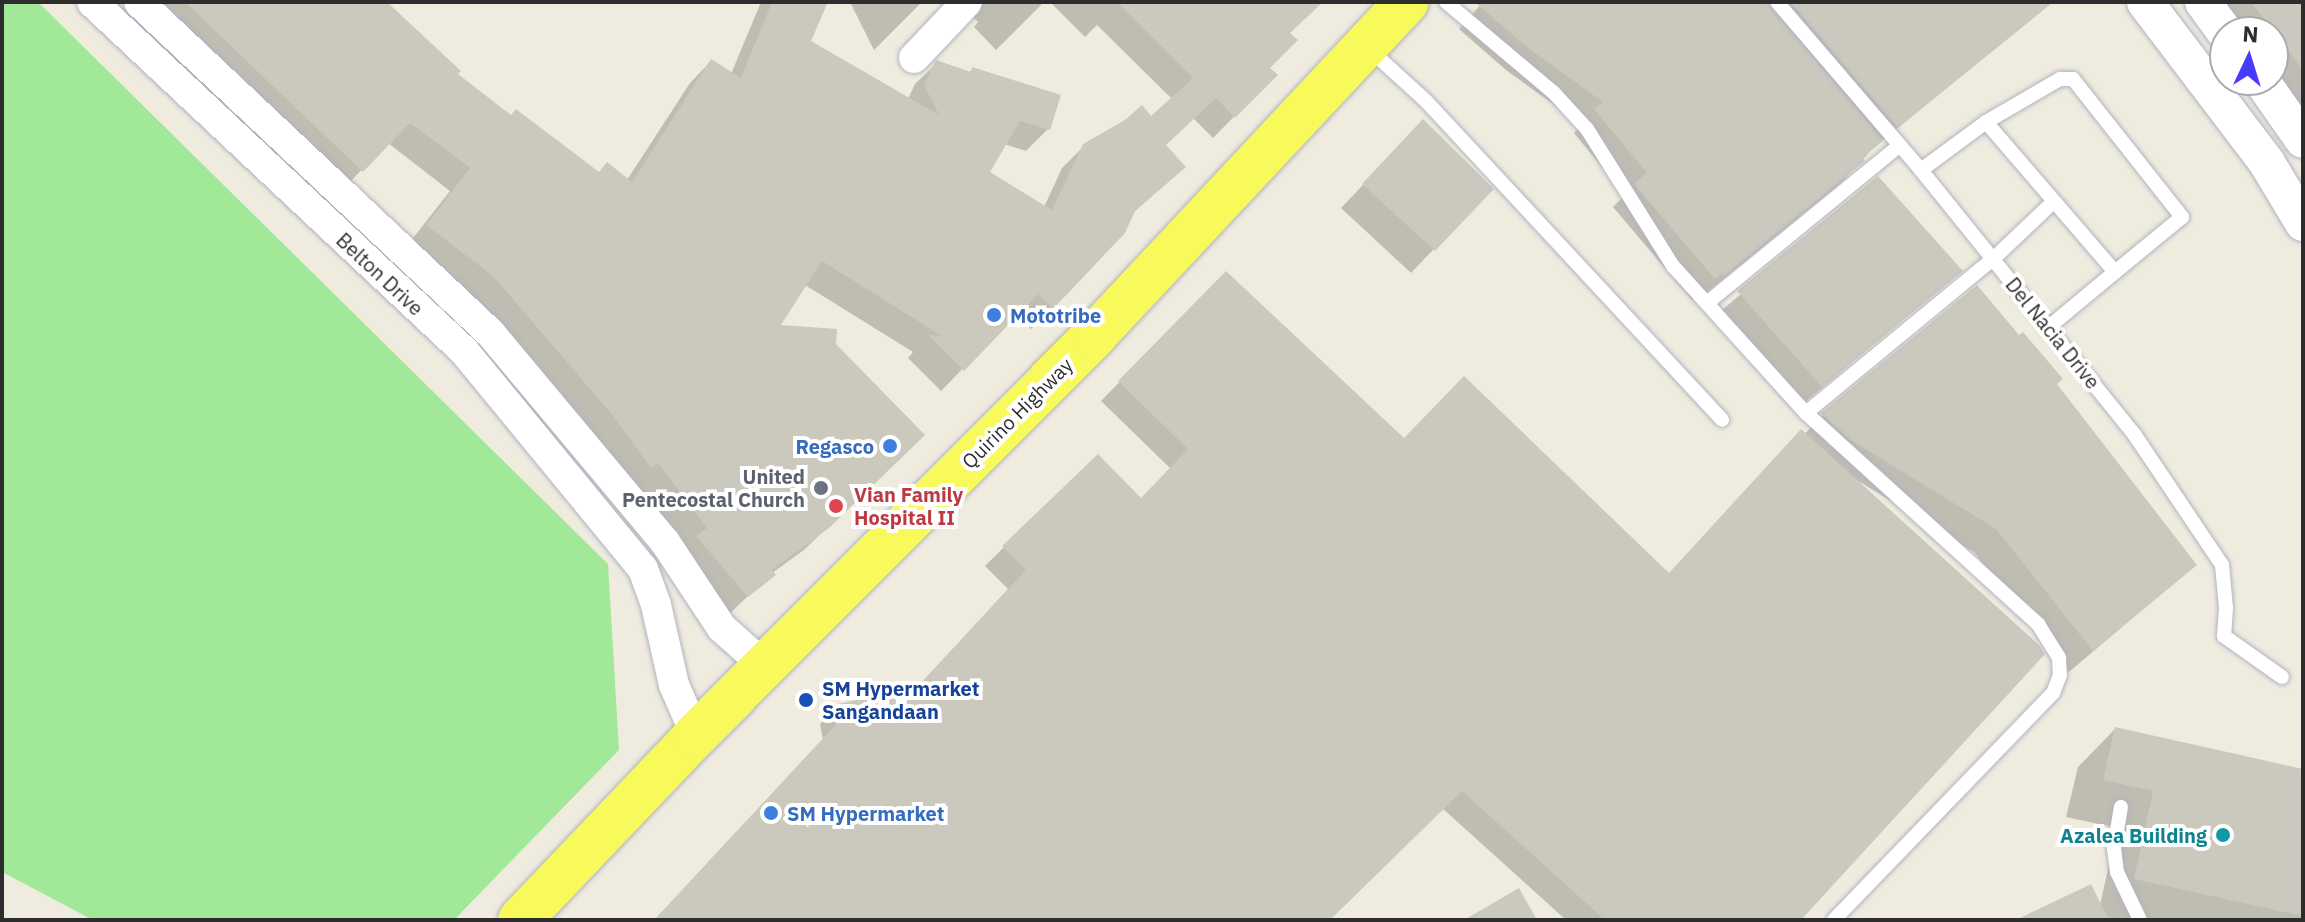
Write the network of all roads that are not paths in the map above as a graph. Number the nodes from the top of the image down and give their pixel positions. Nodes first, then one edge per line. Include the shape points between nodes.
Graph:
1 (92, 2) edge
2 (139, 2) edge
3 (967, 2) edge
4 (1407, 2) edge
5 (1446, 2) edge
6 (1777, 2) edge
7 (2145, 2) edge
8 (1365, 46) junction
9 (914, 58) dead end
10 (2272, 96) edge
11 (1986, 122) junction
12 (2303, 140) edge
13 (1899, 146) junction
14 (1921, 170) junction
15 (2053, 202) junction
16 (2303, 223) edge
17 (1993, 259) junction
18 (420, 264) junction
19 (2115, 272) junction
20 (394, 287) junction
21 (1707, 303) junction
22 (2050, 326) junction
23 (1806, 413) junction
24 (1722, 420) dead end
25 (669, 551) junction
26 (643, 569) junction
27 (705, 607) junction
28 (662, 635) junction
29 (766, 667) junction
30 (2282, 677) dead end
31 (696, 735) junction
32 (2121, 807) dead end
33 (520, 920) edge
34 (1834, 920) edge
35 (2140, 920) edge

1 - 20 street, Belton Drive
2 - 18 street, Belton Drive
3 - 9 street
4 - 8 main road, Quirino Highway
5 - 21 lane via 1554,93 1587,129 1673,266
6 - 13 lane, Del Nacia Drive
7 - 16 street via 2267,163
8 - 24 lane via 1426,101
8 - 29 main road, Quirino Highway via 1095,335
10 - 12 street
11 - 14 lane
11 - 15 lane
11 - 19 lane via 2060,79 2073,79 2182,217
13 - 14 lane, Del Nacia Drive
13 - 21 lane
14 - 17 lane, Del Nacia Drive
15 - 17 lane
15 - 19 lane
17 - 22 lane, Del Nacia Drive
17 - 23 lane
18 - 20 street
18 - 25 street, Belton Drive via 491,334
19 - 22 lane
20 - 26 street, Belton Drive via 464,351
21 - 23 lane
22 - 30 lane, Del Nacia Drive via 2134,434 2222,565 2224,636
23 - 34 lane via 2038,624 2059,658 2060,675 2053,693
25 - 26 street
25 - 27 street, Belton Drive
26 - 28 street, Belton Drive
27 - 28 street
27 - 29 street, Belton Drive
28 - 31 street, Belton Drive via 674,685
29 - 31 main road, Quirino Highway
31 - 33 main road, Quirino Highway
32 - 35 lane via 2114,848 2117,872

